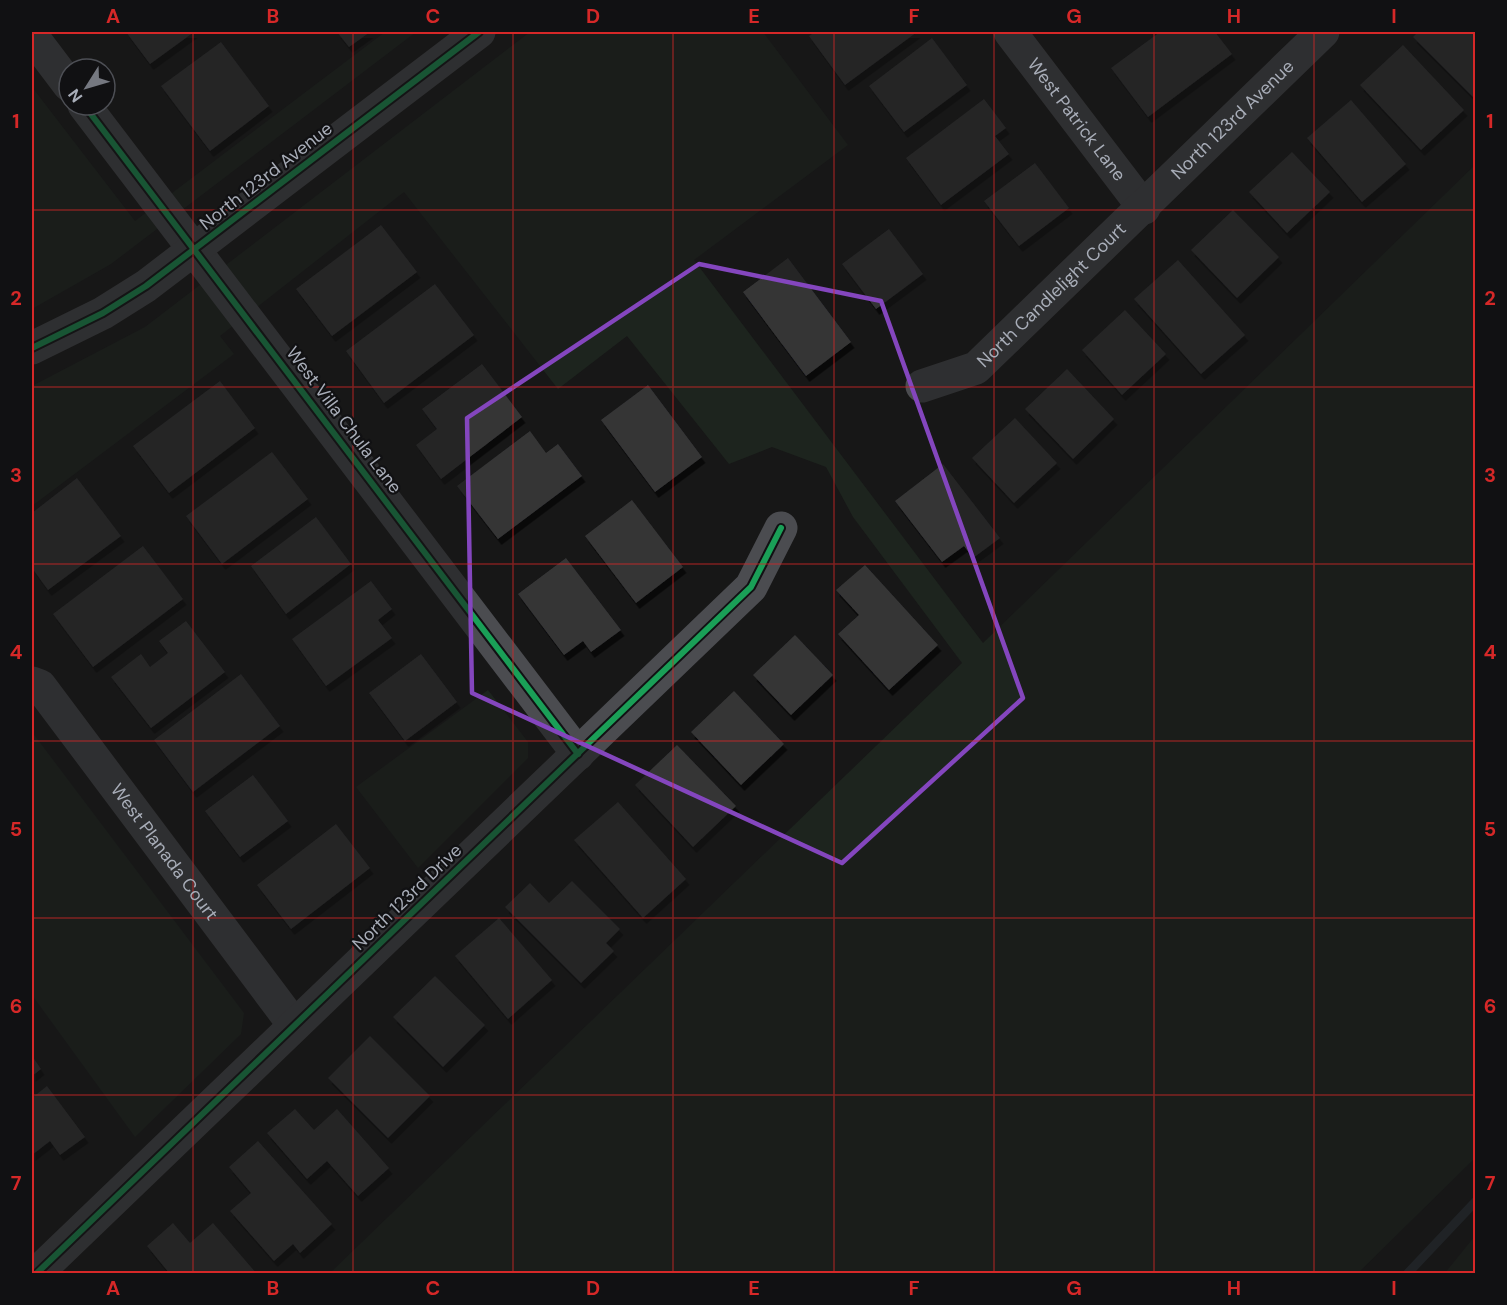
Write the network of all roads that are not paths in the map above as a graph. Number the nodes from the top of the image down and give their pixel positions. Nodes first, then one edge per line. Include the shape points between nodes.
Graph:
1 (479, 32) edge
2 (1010, 32) edge
3 (1323, 32) edge
4 (32, 36) edge
5 (57, 69) edge
6 (93, 117) edge
7 (1144, 208) junction
8 (196, 250) junction
9 (32, 348) edge
10 (922, 386) dead end
11 (781, 528) dead end
12 (32, 683) edge
13 (578, 754) junction
14 (294, 1025) junction
15 (36, 1274) edge

1 - 8 street, North 123rd Avenue
2 - 7 street, West Patrick Lane
3 - 7 street, North 123rd Avenue
4 - 5 street
6 - 8 street, West Villa Chula Lane
7 - 10 street, North Candlelight Court via 976,368
8 - 9 street, North 123rd Avenue via 103,314
8 - 13 street, West Villa Chula Lane
11 - 13 street, North 123rd Drive via 751,587
12 - 14 street, West Planada Court via 40,686
13 - 14 street, North 123rd Drive
14 - 15 street, North 123rd Drive

